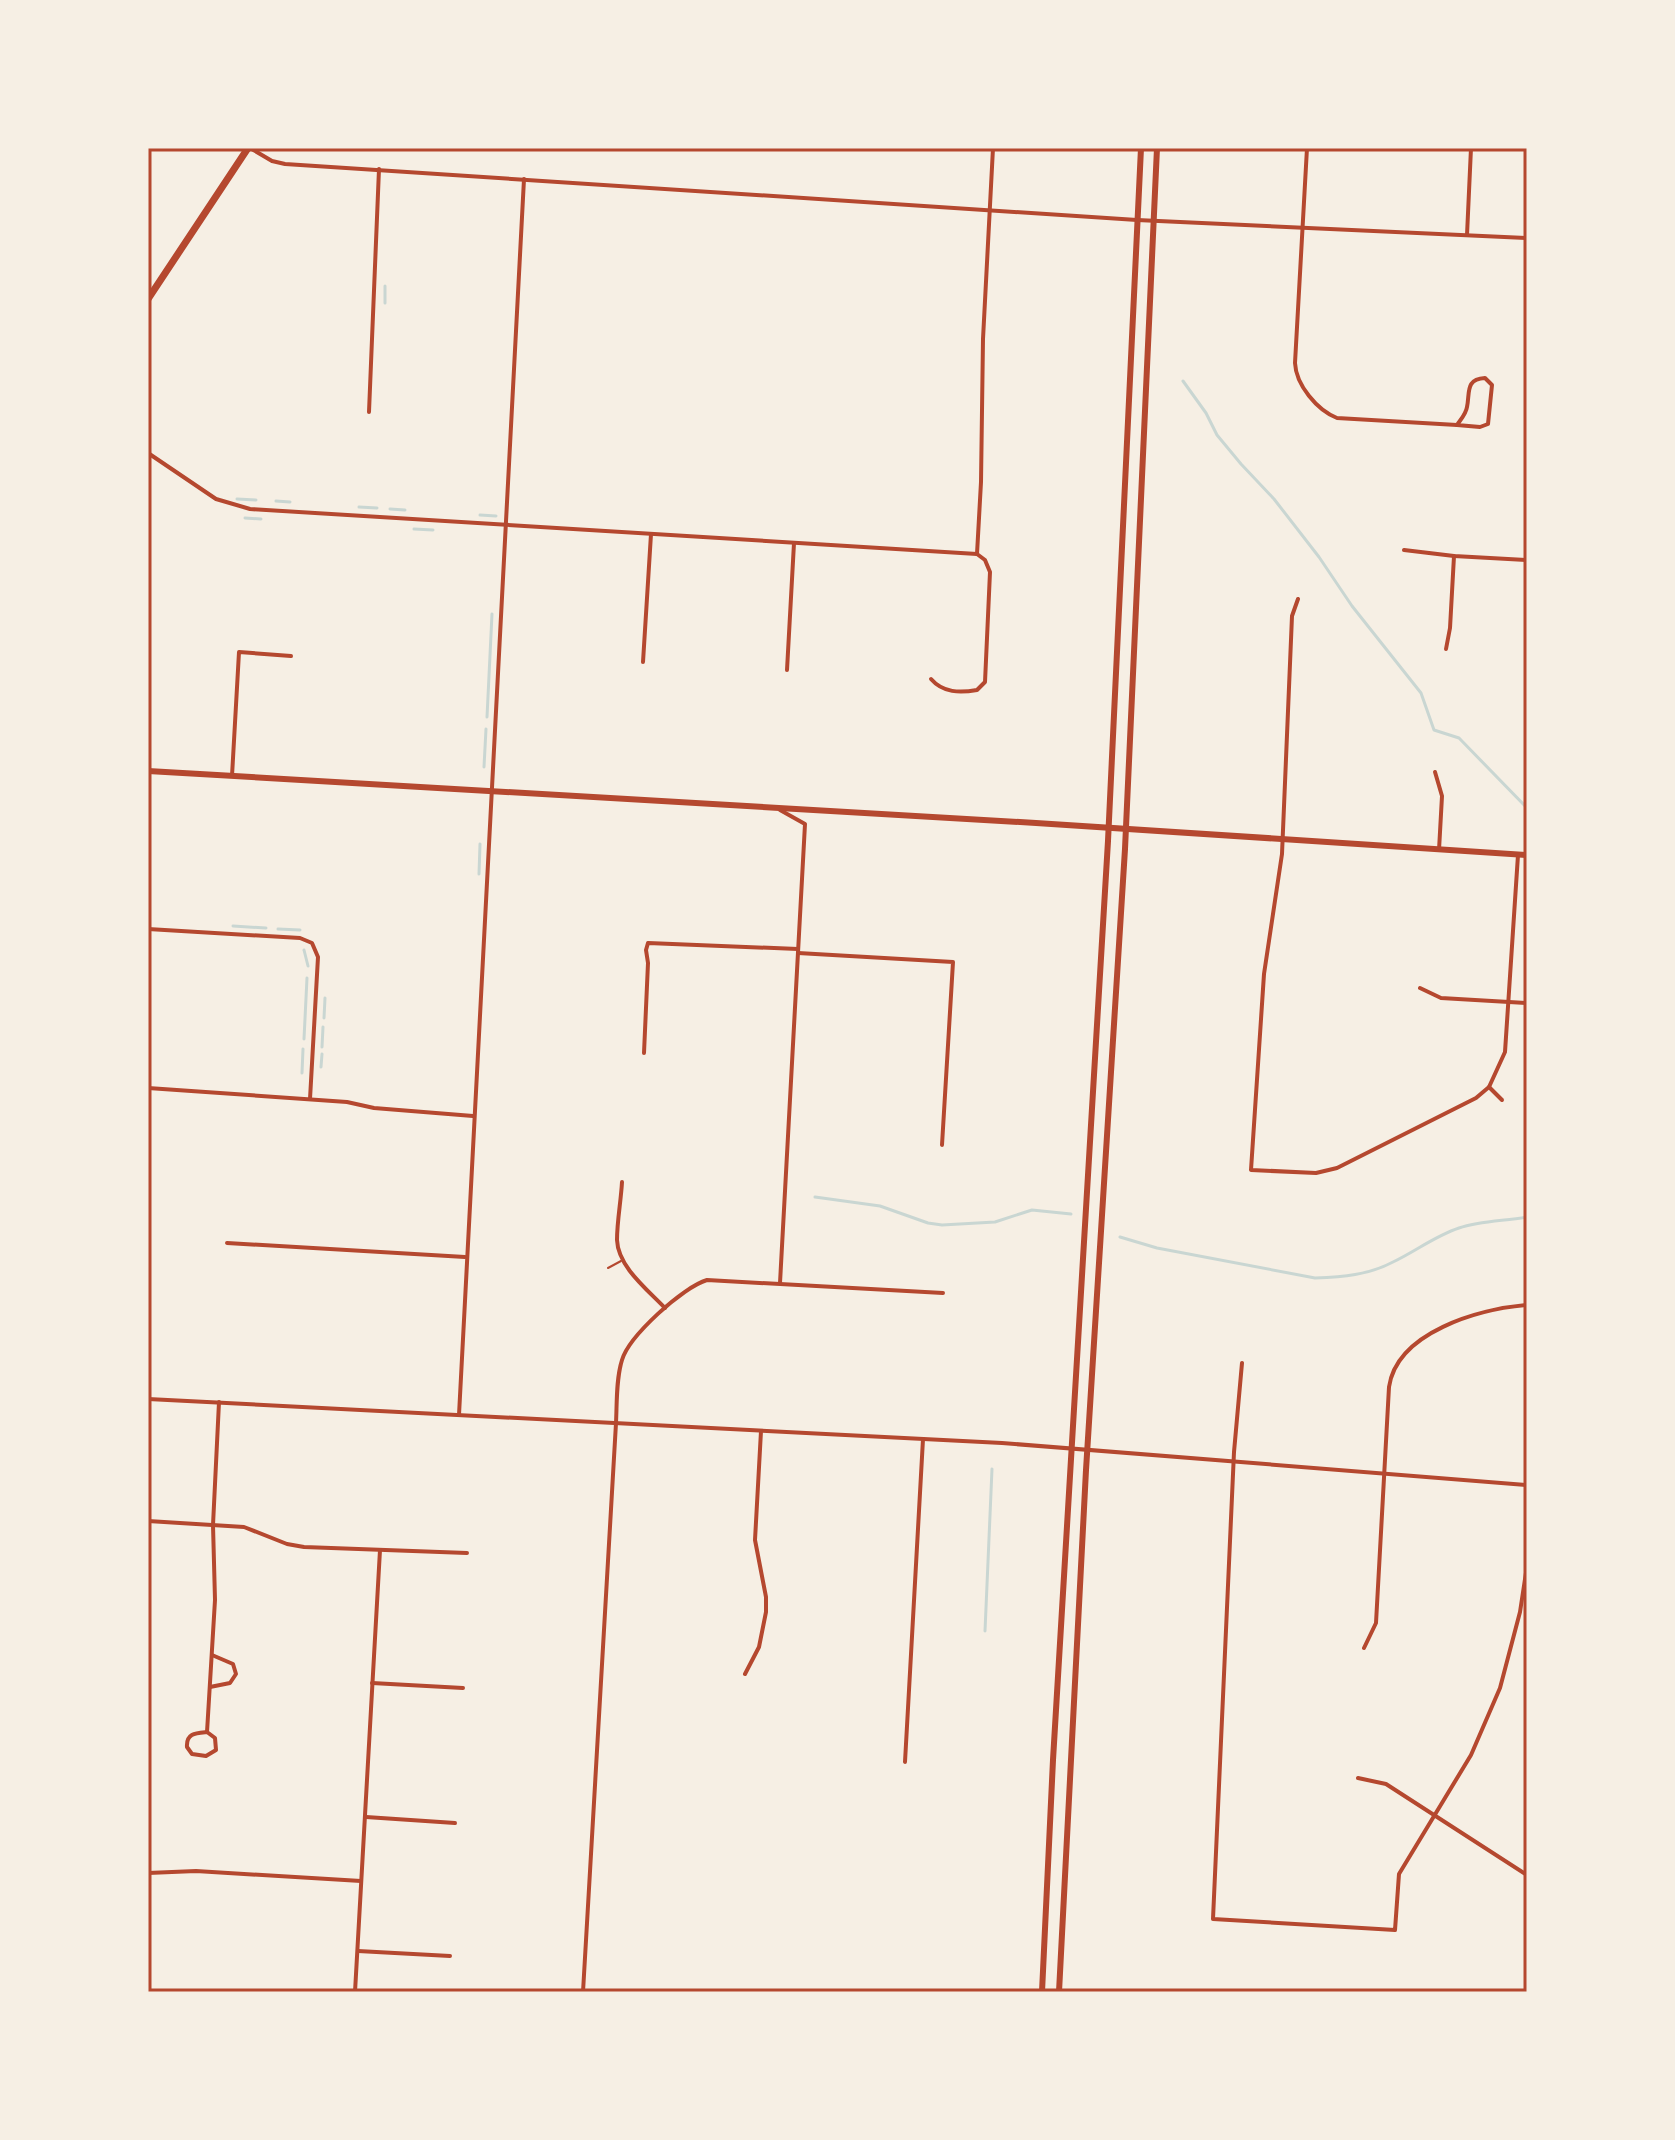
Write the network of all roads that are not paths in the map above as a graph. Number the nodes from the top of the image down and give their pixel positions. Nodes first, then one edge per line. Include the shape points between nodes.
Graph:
1 (249, 148) edge
2 (993, 148) edge
3 (1141, 148) edge
4 (1157, 148) edge
5 (1307, 148) edge
6 (1471, 148) edge
7 (379, 169) junction
8 (524, 179) junction
9 (989, 210) junction
10 (1137, 220) junction
11 (1154, 220) junction
12 (1303, 227) junction
13 (1467, 235) junction
14 (1527, 238) edge
15 (148, 299) edge
16 (369, 412) dead end
17 (1457, 425) junction
18 (148, 453) edge
19 (506, 525) junction
20 (651, 534) junction
21 (794, 543) junction
22 (1404, 550) dead end
23 (977, 554) junction
24 (1454, 556) junction
25 (1527, 560) edge
26 (1298, 599) dead end
27 (1446, 649) dead end
28 (291, 656) dead end
29 (643, 662) dead end
30 (787, 670) dead end
31 (931, 679) dead end
32 (148, 771) edge
33 (1435, 772) dead end
34 (232, 776) junction
35 (492, 792) junction
36 (780, 810) junction
37 (1108, 828) junction
38 (1126, 829) junction
39 (1282, 840) junction
40 (1439, 850) junction
41 (1518, 855) junction
42 (1527, 855) edge
43 (148, 929) edge
44 (798, 951) junction
45 (1420, 988) dead end
46 (1509, 1001) junction
47 (1527, 1003) edge
48 (644, 1053) dead end
49 (1489, 1087) junction
50 (148, 1088) edge
51 (310, 1099) junction
52 (1502, 1100) dead end
53 (473, 1116) junction
54 (942, 1145) dead end
55 (622, 1182) dead end
56 (227, 1243) dead end
57 (465, 1257) junction
58 (623, 1260) junction
59 (608, 1268) dead end
60 (780, 1283) junction
61 (943, 1293) dead end
62 (1527, 1305) edge
63 (665, 1308) junction
64 (1242, 1363) dead end
65 (148, 1399) edge
66 (219, 1402) junction
67 (459, 1415) junction
68 (616, 1423) junction
69 (761, 1431) junction
70 (923, 1439) junction
71 (1527, 1442) edge
72 (1071, 1449) junction
73 (1088, 1450) junction
74 (1234, 1462) junction
75 (1385, 1473) junction
76 (1527, 1485) edge
77 (148, 1521) edge
78 (213, 1525) junction
79 (380, 1550) junction
80 (467, 1553) dead end
81 (1527, 1566) edge
82 (1364, 1648) dead end
83 (212, 1655) junction
84 (745, 1674) dead end
85 (372, 1683) junction
86 (210, 1687) junction
87 (463, 1688) dead end
88 (207, 1732) junction
89 (905, 1762) dead end
90 (1358, 1778) dead end
91 (1436, 1814) junction
92 (365, 1817) junction
93 (455, 1823) dead end
94 (148, 1873) edge
95 (1527, 1875) edge
96 (361, 1881) junction
97 (358, 1951) junction
98 (450, 1956) dead end
99 (355, 1992) edge
100 (583, 1992) edge
101 (1042, 1992) edge
102 (1059, 1992) edge

1 - 7 street via 285,164
1 - 15 main road
2 - 9 street
3 - 10 main road
4 - 11 main road
5 - 12 street
6 - 13 street
7 - 8 street
7 - 16 street
8 - 9 street
8 - 19 street
9 - 10 street
9 - 23 street
10 - 11 street
10 - 37 main road
11 - 12 street
11 - 38 main road
12 - 13 street
12 - 17 street via 1295,367 1300,384 1337,418
13 - 14 street
17 - 17 street via 1488,424 1489,380 1472,382 1467,411
18 - 19 street via 233,506
19 - 20 street
19 - 35 street
20 - 21 street
20 - 29 street
21 - 23 street
21 - 30 street
22 - 24 street
23 - 31 street via 990,572 985,682 977,690 958,691 940,688
24 - 25 street
24 - 27 street
26 - 39 street via 1292,616
28 - 34 street via 239,652
32 - 34 main road
33 - 40 street via 1442,796
34 - 35 main road
35 - 36 main road
35 - 53 street
36 - 37 main road
36 - 44 street via 805,824
37 - 38 main road
37 - 72 main road
38 - 39 main road
38 - 73 main road
39 - 40 main road
39 - 49 street via 1263,986 1251,1170 1307,1173 1337,1168
40 - 41 main road
41 - 42 main road
41 - 46 street
43 - 51 street via 312,943 318,957
44 - 48 street via 648,943
44 - 54 street via 953,962
44 - 60 street
45 - 46 street via 1441,998
46 - 47 street
46 - 49 street via 1504,1057
49 - 52 street
50 - 51 street
51 - 53 street
53 - 57 street
55 - 58 street via 617,1243
56 - 57 street
57 - 67 street
58 - 59 lane
58 - 63 street
60 - 61 street
60 - 63 street via 707,1280 690,1286
62 - 75 street via 1465,1318 1405,1352 1389,1387
63 - 68 street via 625,1353
64 - 74 street
65 - 66 street
66 - 67 street
66 - 78 street
67 - 68 street
68 - 69 street
68 - 100 street
69 - 70 street
69 - 84 street via 755,1540 766,1612 759,1647
70 - 72 street
70 - 89 street
71 - 76 street
72 - 73 street
72 - 101 main road
73 - 74 street
73 - 102 main road
74 - 75 street
74 - 91 street via 1213,1919 1395,1930 1399,1874
75 - 76 street
75 - 82 street via 1376,1623
77 - 78 street
78 - 79 street via 244,1527 304,1547
78 - 83 street
79 - 80 street
79 - 85 street
81 - 91 street via 1516,1631 1494,1706
83 - 86 street
83 - 86 street via 233,1664 236,1674 230,1683
85 - 87 street
85 - 92 street
86 - 88 street
88 - 88 street via 215,1738 216,1750 206,1756 192,1754 188,1737
90 - 91 street via 1386,1784
91 - 95 street
92 - 93 street
92 - 96 street
94 - 96 street
96 - 97 street
97 - 98 street
97 - 99 street

